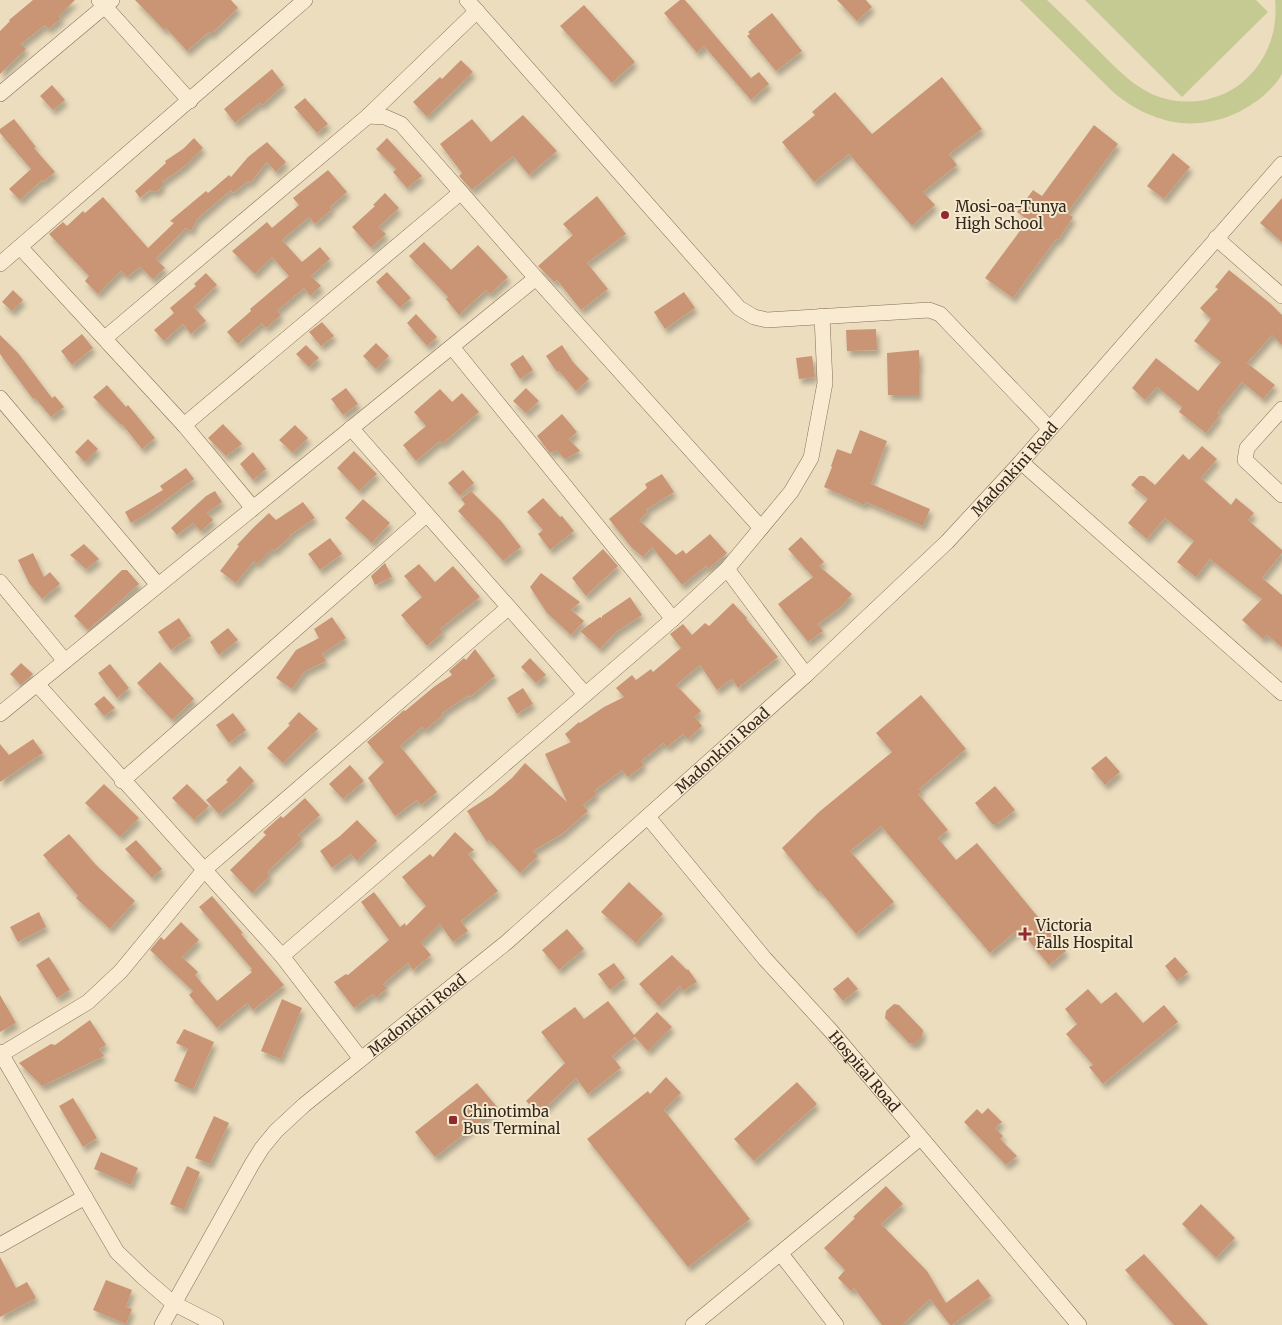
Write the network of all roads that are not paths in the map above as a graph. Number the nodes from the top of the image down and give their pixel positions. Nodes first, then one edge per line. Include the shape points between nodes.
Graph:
1 (305, 0) edge
2 (105, 2) edge
3 (472, 5) edge
4 (0, 94) edge
5 (190, 101) junction
6 (368, 116) junction
7 (1282, 164) edge
8 (460, 193) junction
9 (1216, 238) junction
10 (20, 247) junction
11 (0, 264) edge
12 (536, 278) junction
13 (1282, 296) edge
14 (822, 316) junction
15 (105, 338) junction
16 (452, 347) junction
17 (0, 398) edge
18 (1282, 409) edge
19 (184, 425) junction
20 (351, 428) junction
21 (1050, 429) junction
22 (1021, 462) junction
23 (1282, 495) edge
24 (253, 508) junction
25 (426, 515) junction
26 (761, 528) junction
27 (727, 569) junction
28 (0, 582) edge
29 (158, 586) junction
30 (508, 608) junction
31 (673, 619) junction
32 (65, 661) junction
33 (806, 676) junction
34 (37, 684) junction
35 (1282, 693) edge
36 (584, 694) junction
37 (0, 714) edge
38 (122, 781) junction
39 (648, 817) junction
40 (205, 869) junction
41 (282, 956) junction
42 (0, 1053) edge
43 (361, 1058) junction
44 (920, 1138) junction
45 (85, 1197) junction
46 (0, 1244) edge
47 (780, 1254) junction
48 (173, 1303) junction
49 (162, 1325) edge
50 (216, 1325) edge
51 (693, 1325) edge
52 (836, 1325) edge
53 (1079, 1325) edge

1 - 5 street
2 - 4 street
2 - 5 street
3 - 6 street
3 - 14 street via 738,308 767,320
5 - 10 street
6 - 8 street via 385,117 401,124
6 - 15 street
7 - 9 street, Madonkini Road
8 - 12 street
8 - 19 street
9 - 13 street
9 - 21 street, Madonkini Road
10 - 11 street
10 - 15 street
12 - 16 street
12 - 26 street
14 - 21 street via 929,310 940,314
14 - 26 street via 825,383 812,458
15 - 19 street
16 - 20 street
16 - 31 street
17 - 29 street
18 - 23 street via 1247,448 1245,460
19 - 24 street
20 - 24 street
20 - 25 street
21 - 22 street, Madonkini Road
22 - 33 street, Madonkini Road via 947,542
22 - 35 street
24 - 29 street
25 - 30 street
25 - 38 street
26 - 27 street
27 - 31 street
27 - 33 street
28 - 32 street
29 - 32 street
30 - 36 street
30 - 40 street
31 - 36 street
32 - 34 street
33 - 39 street, Madonkini Road
34 - 37 street
34 - 38 street
36 - 41 street
38 - 40 street
39 - 43 street, Madonkini Road via 507,942
39 - 44 street, Hospital Road via 765,959 831,1031
40 - 41 street
40 - 42 street via 121,972 88,1002
41 - 43 street
42 - 45 street
43 - 48 street, Madonkini Road via 304,1105 262,1148
44 - 47 street
44 - 53 street, Hospital Road
45 - 46 street
45 - 48 street via 117,1252
47 - 51 street
47 - 52 street
48 - 49 street, Madonkini Road
48 - 50 street

